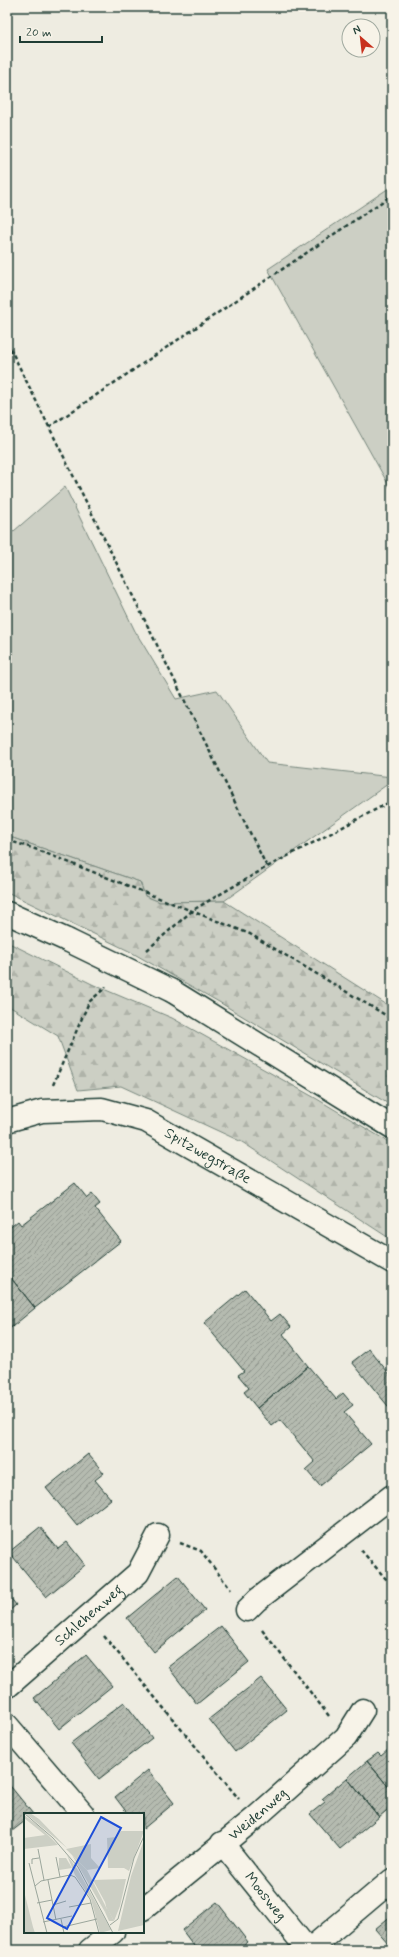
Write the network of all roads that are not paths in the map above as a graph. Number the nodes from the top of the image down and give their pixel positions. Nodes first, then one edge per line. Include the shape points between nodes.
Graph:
1 (7, 913) edge
2 (7, 1121) edge
3 (392, 1127) edge
4 (392, 1262) edge
5 (392, 1496) edge
6 (158, 1535) dead end
7 (247, 1610) dead end
8 (7, 1687) edge
9 (363, 1710) dead end
10 (7, 1725) edge
11 (81, 1813) edge
12 (222, 1843) junction
13 (392, 1880) edge
14 (147, 1898) edge
15 (113, 1933) edge
16 (90, 1950) edge
17 (309, 1950) edge

1 - 3 street, bridge via 172,991
2 - 4 street, Spitzwegstraße via 42,1111 102,1109 146,1121
5 - 7 street
6 - 8 street, Schlehenweg via 138,1573
9 - 12 street, Weidenweg via 346,1737 255,1818
10 - 11 street
12 - 14 street, Weidenweg
12 - 17 street, Moosweg
13 - 17 street
15 - 16 street

